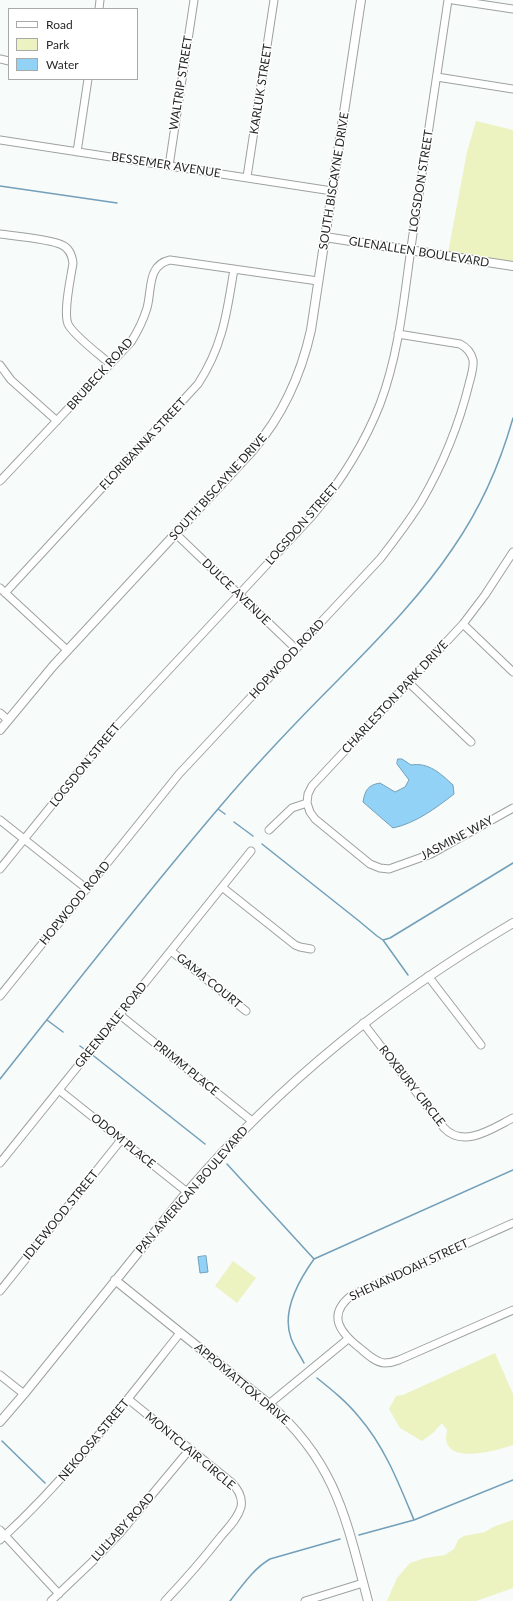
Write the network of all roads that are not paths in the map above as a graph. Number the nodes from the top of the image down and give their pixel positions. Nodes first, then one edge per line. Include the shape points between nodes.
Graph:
1 (194, 0) edge
2 (274, 0) edge
3 (361, 0) edge
4 (448, 0) edge
5 (453, 0) edge
6 (513, 9) edge
7 (437, 77) junction
8 (88, 80) edge
9 (513, 89) edge
10 (0, 140) edge
11 (77, 152) junction
12 (169, 166) junction
13 (247, 177) junction
14 (332, 191) junction
15 (0, 234) edge
16 (325, 237) junction
17 (410, 250) junction
18 (513, 266) edge
19 (234, 269) junction
20 (318, 281) junction
21 (398, 334) junction
22 (110, 364) junction
23 (0, 365) edge
24 (56, 421) junction
25 (0, 480) edge
26 (176, 534) junction
27 (513, 552) edge
28 (2, 591) edge
29 (238, 594) junction
30 (463, 624) junction
31 (296, 649) junction
32 (67, 650) junction
33 (513, 672) edge
34 (408, 683) junction
35 (0, 713) edge
36 (8, 720) junction
37 (0, 730) edge
38 (471, 742) dead end
39 (307, 803) junction
40 (513, 808) edge
41 (0, 820) edge
42 (269, 830) dead end
43 (24, 839) junction
44 (251, 851) dead end
45 (0, 869) edge
46 (222, 887) junction
47 (86, 889) junction
48 (513, 923) edge
49 (312, 949) dead end
50 (171, 951) junction
51 (428, 976) junction
52 (0, 996) edge
53 (246, 1011) dead end
54 (120, 1015) junction
55 (363, 1023) junction
56 (481, 1045) dead end
57 (59, 1090) junction
58 (513, 1118) edge
59 (252, 1121) junction
60 (121, 1140) junction
61 (0, 1163) edge
62 (187, 1192) junction
63 (513, 1223) edge
64 (115, 1280) junction
65 (0, 1291) edge
66 (513, 1311) edge
67 (180, 1333) junction
68 (348, 1339) junction
69 (0, 1375) edge
70 (24, 1394) junction
71 (128, 1399) junction
72 (268, 1404) junction
73 (0, 1422) edge
74 (190, 1449) junction
75 (2, 1535) edge
76 (363, 1582) junction
77 (58, 1594) junction
78 (52, 1601) edge
79 (165, 1601) edge
80 (306, 1601) edge
81 (368, 1601) edge

1 - 12 street, WALTRIP STREET
2 - 13 street, KARLUK STREET
3 - 14 street, SOUTH BISCAYNE DRIVE
4 - 7 street, LOGSDON STREET
5 - 6 street
7 - 9 street
7 - 17 street, LOGSDON STREET
8 - 11 street
10 - 11 street, BESSEMER AVENUE
11 - 12 street, BESSEMER AVENUE
12 - 13 street, BESSEMER AVENUE
13 - 14 street, BESSEMER AVENUE
14 - 16 street, SOUTH BISCAYNE DRIVE
15 - 22 street via 57,243 68,249 73,263 66,312 68,322 74,332
16 - 17 street, GLENALLEN BOULEVARD
16 - 20 street, SOUTH BISCAYNE DRIVE
17 - 18 street, GLENALLEN BOULEVARD
17 - 21 street, LOGSDON STREET
19 - 20 street, BRUBECK ROAD
19 - 22 street, BRUBECK ROAD via 170,260 160,264 154,272 141,325
19 - 28 street, FLORIBANNA STREET via 221,339 198,384
20 - 26 street, SOUTH BISCAYNE DRIVE via 304,356 279,415 254,450
21 - 29 street, LOGSDON STREET via 382,398 369,430 340,481 313,515
21 - 31 street, HOPWOOD ROAD via 460,344 467,349 473,358 473,366 462,407 434,479 405,527 374,565
22 - 24 street, BRUBECK ROAD
23 - 24 street via 11,380
24 - 25 street, BRUBECK ROAD
26 - 29 street, DULCE AVENUE
26 - 32 street, SOUTH BISCAYNE DRIVE
27 - 30 street, CHARLESTON PARK DRIVE
28 - 32 street
29 - 31 street, DULCE AVENUE
29 - 43 street, LOGSDON STREET via 111,732
30 - 33 street
30 - 34 street, CHARLESTON PARK DRIVE
31 - 47 street, HOPWOOD ROAD via 179,774
32 - 36 street, SOUTH BISCAYNE DRIVE
34 - 38 street
34 - 39 street, CHARLESTON PARK DRIVE via 312,786
35 - 36 street
36 - 37 street, SOUTH BISCAYNE DRIVE
39 - 40 street, JASMINE WAY via 318,822 373,866 386,869 431,854
39 - 42 street via 292,808
41 - 43 street
43 - 45 street, LOGSDON STREET
43 - 47 street
44 - 46 street
46 - 49 street via 293,943
46 - 50 street, GREENDALE ROAD
47 - 52 street, HOPWOOD ROAD
48 - 51 street, PAN AMERICAN BOULEVARD
50 - 53 street, GAMA COURT
50 - 54 street, GREENDALE ROAD
51 - 55 street, PAN AMERICAN BOULEVARD
51 - 56 street
54 - 57 street, GREENDALE ROAD
54 - 59 street, PRIMM PLACE
55 - 58 street, ROXBURY CIRCLE via 444,1128 452,1134 463,1138 473,1136
55 - 59 street, PAN AMERICAN BOULEVARD via 321,1057
57 - 60 street, ODOM PLACE
57 - 61 street, GREENDALE ROAD
59 - 62 street, PAN AMERICAN BOULEVARD
60 - 62 street, ODOM PLACE
60 - 65 street, IDLEWOOD STREET
62 - 64 street, PAN AMERICAN BOULEVARD
63 - 68 street, SHENANDOAH STREET via 352,1295 342,1303 338,1314 340,1327
64 - 67 street, APPOMATTOX DRIVE
64 - 70 street, PAN AMERICAN BOULEVARD
66 - 68 street via 394,1362 384,1363 376,1360
67 - 71 street, NEKOOSA STREET
67 - 72 street, APPOMATTOX DRIVE
68 - 72 street
69 - 70 street
70 - 73 street, PAN AMERICAN BOULEVARD
71 - 74 street, MONTCLAIR CIRCLE
71 - 75 street, NEKOOSA STREET via 67,1473
72 - 76 street, APPOMATTOX DRIVE via 302,1437 329,1478 345,1516
74 - 77 street, LULLABY ROAD via 120,1533
74 - 79 street, MONTCLAIR CIRCLE via 235,1486 240,1495 240,1507 236,1518
75 - 77 street
76 - 80 street
76 - 81 street, APPOMATTOX DRIVE
77 - 78 street, LULLABY ROAD

